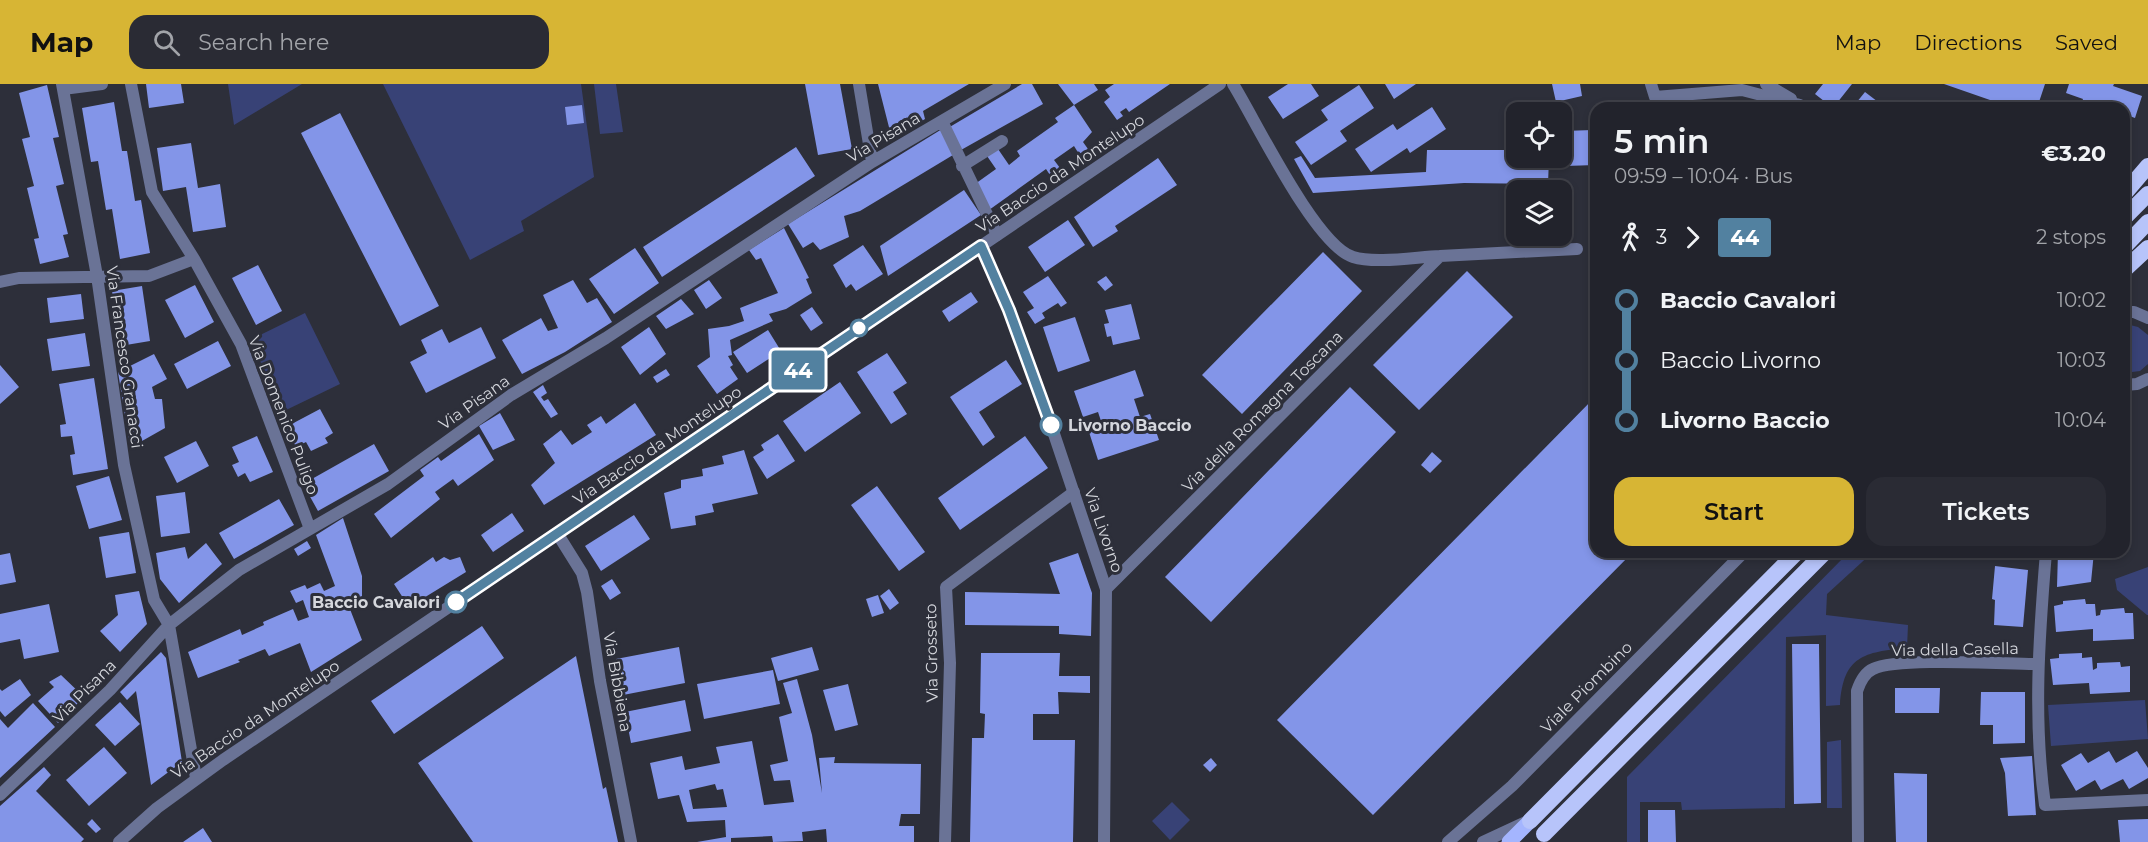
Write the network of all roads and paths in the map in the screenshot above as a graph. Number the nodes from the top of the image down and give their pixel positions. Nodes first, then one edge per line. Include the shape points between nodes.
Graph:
1 (102, 84) edge
2 (131, 84) edge
3 (859, 84) edge
4 (1005, 84) edge
5 (1220, 84) edge
6 (1233, 84) edge
7 (1651, 84) edge
8 (1766, 84) edge
9 (63, 86) edge
10 (1785, 102) edge
11 (1795, 102) edge
12 (942, 121) junction
13 (1002, 141) dead end
14 (872, 162) junction
15 (962, 166) junction
16 (2148, 166) edge
17 (2130, 187) edge
18 (2148, 194) edge
19 (2130, 212) edge
20 (2148, 222) edge
21 (997, 235) junction
22 (2130, 241) edge
23 (981, 246) junction
24 (2148, 248) edge
25 (1577, 249) dead end
26 (1440, 256) junction
27 (194, 259) junction
28 (2130, 264) edge
29 (97, 276) junction
30 (0, 282) edge
31 (2130, 313) edge
32 (2146, 314) edge
33 (2148, 379) edge
34 (2130, 385) edge
35 (1074, 492) junction
36 (310, 529) junction
37 (557, 533) junction
38 (1738, 558) edge
39 (1791, 558) edge
40 (1819, 558) edge
41 (2046, 558) edge
42 (1106, 589) junction
43 (169, 626) junction
44 (2037, 664) junction
45 (196, 778) junction
46 (0, 795) edge
47 (2148, 800) edge
48 (1530, 821) junction
49 (1540, 838) edge
50 (119, 842) edge
51 (631, 842) edge
52 (945, 842) edge
53 (1104, 842) edge
54 (1448, 842) edge
55 (1483, 842) edge
56 (1509, 842) edge
57 (1858, 842) edge

1 - 9 street
2 - 27 street, Via Domenico Puligo via 152,192
3 - 14 street
4 - 12 street, Via Pisana
5 - 21 street, Via Baccio da Montelupo
6 - 26 street via 1305,209 1338,247 1352,257 1371,259
7 - 10 street via 1655,97 1742,90
8 - 11 street
9 - 29 street, Via Francesco Granacci
12 - 14 street, Via Pisana
12 - 15 street
13 - 15 street
14 - 36 street, Via Pisana via 606,338 511,395 388,484
15 - 21 street
16 - 17 highway
18 - 19 highway
20 - 22 highway
21 - 23 street, Via Baccio da Montelupo
23 - 35 street, Via Livorno via 1009,310
23 - 37 street, Via Baccio da Montelupo
24 - 28 highway
25 - 26 street
26 - 42 street, Via della Romagna Toscana
27 - 29 street via 148,276
27 - 36 street, Via Domenico Puligo via 241,344
29 - 30 street
29 - 43 street, Via Francesco Granacci via 124,465 154,600
31 - 32 street
33 - 34 street
35 - 42 street, Via Livorno
35 - 52 street, Via Grosseto via 946,587 950,663
36 - 43 street, Via Pisana via 239,570
37 - 45 street, Via Baccio da Montelupo
37 - 51 street, Via Bibbiena via 586,586
38 - 54 street, Viale Piombino via 1512,786
39 - 48 highway
40 - 49 highway
41 - 44 street, Via della Casella
42 - 53 street, Via Livorno
43 - 45 street, Via Francesco Granacci
43 - 46 street, Via Pisana via 110,690
44 - 47 street, Via della Casella via 2038,752 2045,805
44 - 57 street, Via della Casella via 1921,663 1884,666 1869,672 1857,691
45 - 50 street, Via Baccio da Montelupo
48 - 55 street
48 - 56 main road

